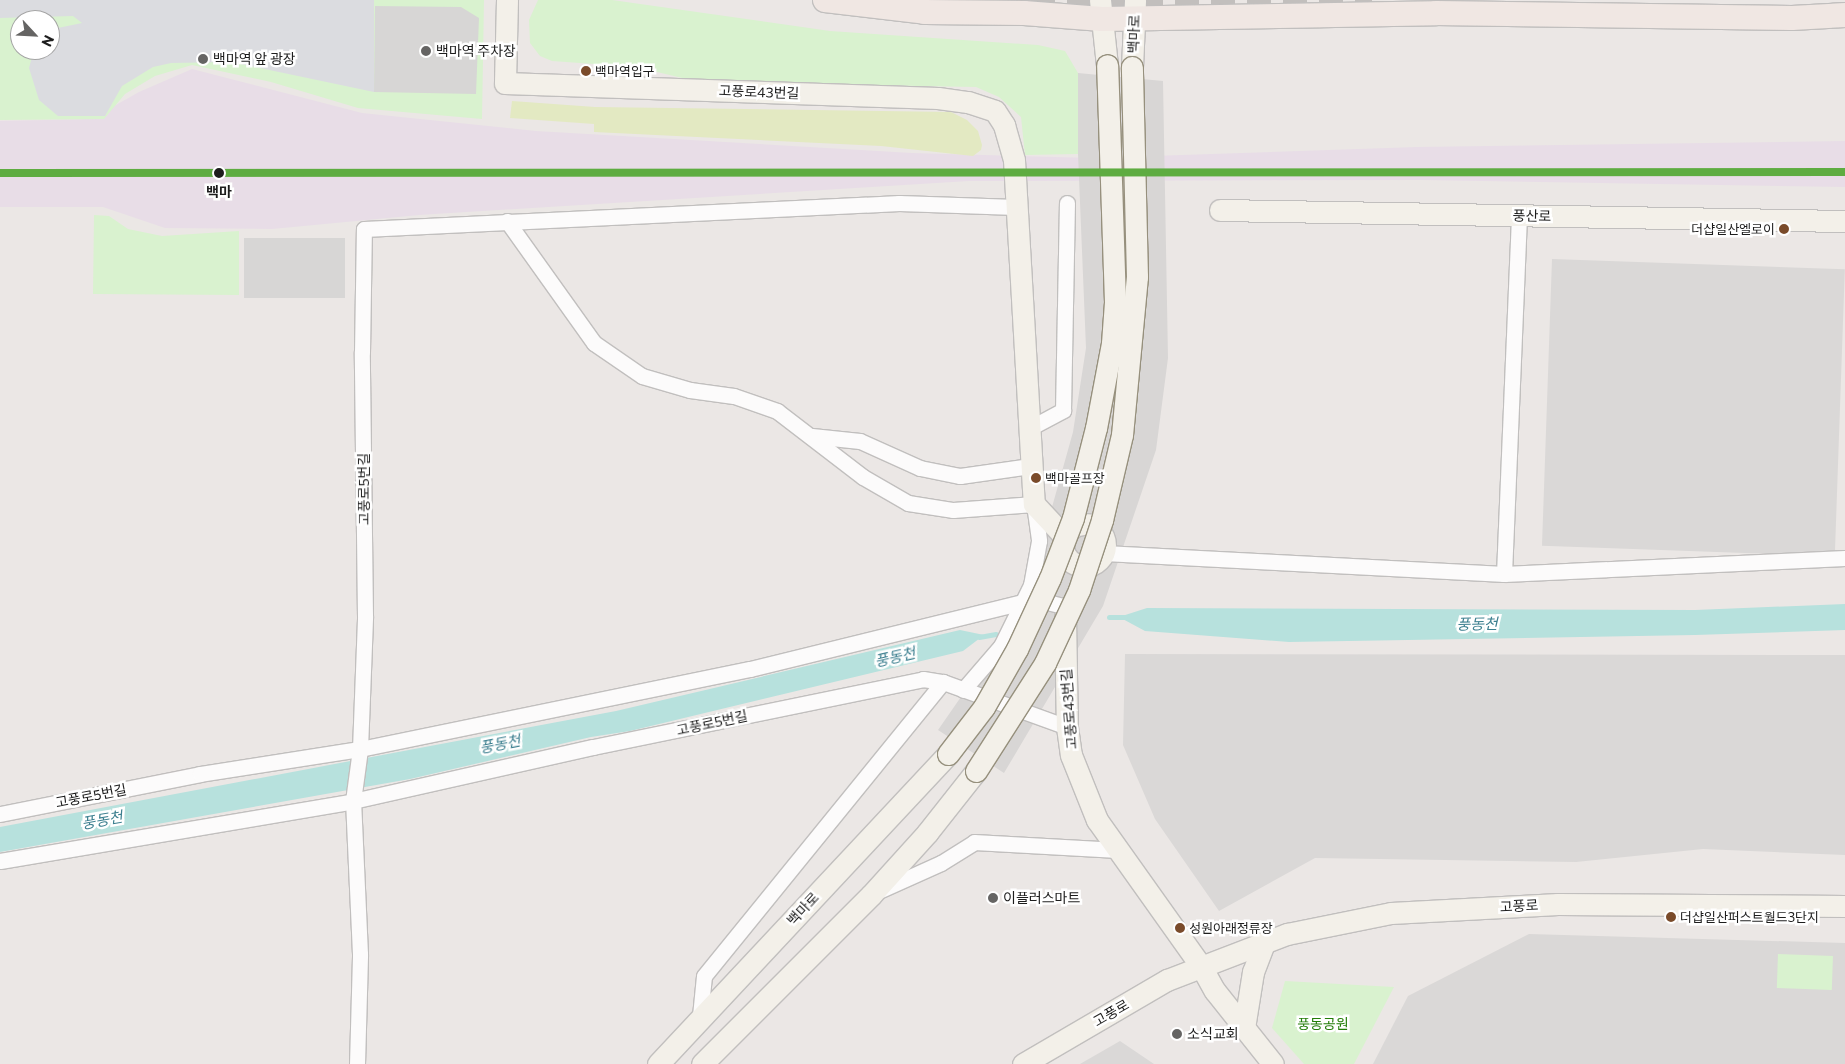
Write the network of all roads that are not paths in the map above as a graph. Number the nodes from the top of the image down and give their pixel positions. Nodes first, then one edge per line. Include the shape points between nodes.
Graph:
1 (506, 0) edge
2 (825, 0) edge
3 (1440, 4) dead end
4 (1845, 5) edge
5 (1135, 9) edge
6 (1101, 10) edge
7 (1845, 15) edge
8 (1067, 203) dead end
9 (1016, 207) junction
10 (1220, 210) dead end
11 (1519, 217) junction
12 (507, 221) junction
13 (1845, 221) edge
14 (1028, 429) junction
15 (811, 436) junction
16 (1030, 466) junction
17 (1034, 504) junction
18 (1064, 536) junction
19 (1104, 553) junction
20 (1845, 558) edge
21 (1082, 566) junction
22 (1504, 574) junction
23 (1023, 602) junction
24 (1064, 606) junction
25 (943, 682) junction
26 (963, 690) junction
27 (1067, 727) junction
28 (359, 754) junction
29 (353, 798) junction
30 (0, 814) edge
31 (1118, 850) junction
32 (0, 861) edge
33 (871, 895) junction
34 (1845, 906) edge
35 (1264, 943) junction
36 (1202, 968) junction
37 (700, 1016) junction
38 (1244, 1028) junction
39 (703, 1063) edge
40 (357, 1064) edge
41 (658, 1064) edge
42 (1023, 1064) edge
43 (1273, 1064) edge

1 - 9 street, 고풍로43번길 via 505,84 938,98 968,102 995,112 1004,126 1014,160
2 - 6 main road via 924,12
3 - 4 main road
5 - 6 main road
5 - 7 main road via 1792,18
5 - 33 street, 백마로, bridge via 1132,67 1137,277 1122,435 1102,520 1079,590 1045,663 976,771 927,833
6 - 37 street, 백마로, bridge via 1107,66 1115,302 1112,343 1096,428 1073,518 1046,587 1018,649 989,699 948,754
8 - 14 street via 1063,410
9 - 12 street via 899,203 638,218
9 - 14 street, 고풍로43번길
10 - 11 street, 풍산로
11 - 13 street, 풍산로
11 - 22 street
12 - 15 street via 594,343 642,376 690,390 734,396 777,411
12 - 28 street, 고풍로5번길 via 364,229 365,616
14 - 16 street, 고풍로43번길
15 - 16 street via 860,441 920,468 960,476
15 - 17 street via 863,477 908,503 953,510
16 - 17 street, 고풍로43번길
17 - 18 street
17 - 23 street via 1039,541 1032,585
18 - 19 street via 1082,523 1096,527 1105,539
18 - 21 street via 1065,555
19 - 21 street via 1094,564
19 - 22 street
20 - 22 street
21 - 24 street, 고풍로43번길
23 - 24 street, 고풍로5번길 via 1045,599
23 - 26 street via 1002,646
23 - 28 street, 고풍로5번길 via 750,669
24 - 27 street, 고풍로43번길
25 - 26 street, 고풍로5번길
25 - 29 street, 고풍로5번길 via 913,681
25 - 37 street via 704,976
26 - 27 street, 고풍로5번길
27 - 31 street, 고풍로43번길 via 1071,755 1097,820
28 - 29 street
28 - 30 street, 고풍로5번길 via 200,774
29 - 32 street, 고풍로5번길
29 - 40 street via 360,954
31 - 33 street via 974,842 941,864
31 - 36 street, 고풍로43번길
33 - 39 street
34 - 35 street, 고풍로 via 1558,904 1391,913 1287,934
35 - 36 street, 고풍로
35 - 38 street via 1252,979
36 - 38 street via 1215,991
36 - 42 street, 고풍로 via 1167,980
37 - 41 street, 백마로
38 - 43 street

